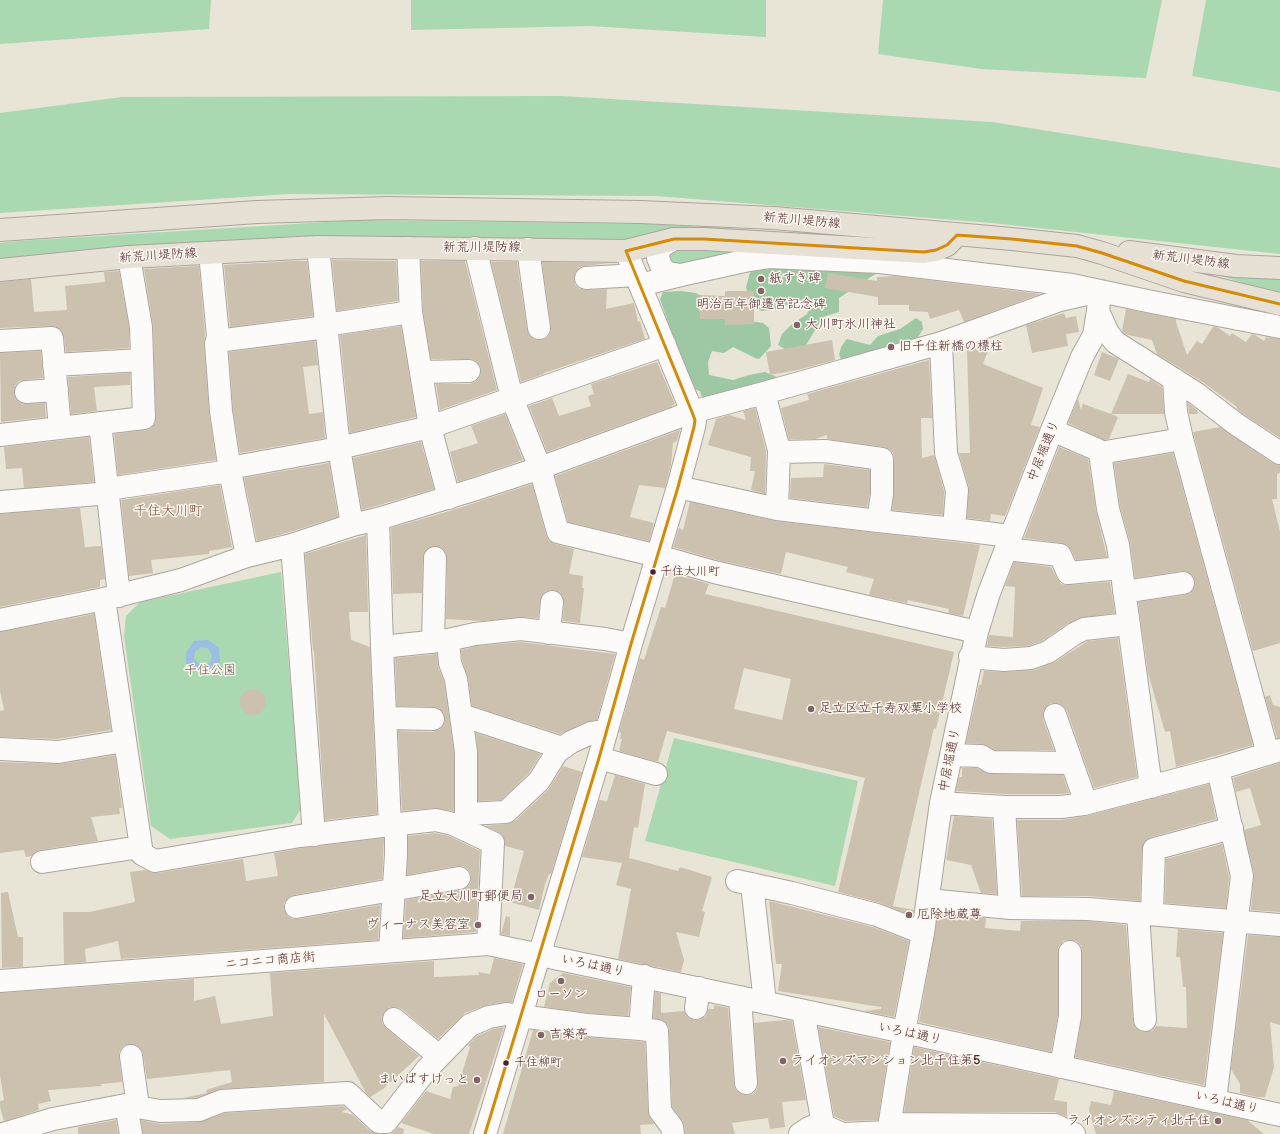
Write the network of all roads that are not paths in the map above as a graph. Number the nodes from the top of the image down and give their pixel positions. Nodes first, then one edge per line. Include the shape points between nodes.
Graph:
1 (0, 230) edge
2 (957, 235) junction
3 (674, 239) junction
4 (318, 247) junction
5 (408, 248) junction
6 (475, 248) junction
7 (528, 248) junction
8 (626, 251) junction
9 (210, 253) junction
10 (1102, 253) junction
11 (129, 257) junction
12 (1280, 268) edge
13 (0, 270) edge
14 (681, 275) junction
15 (586, 278) dead end
16 (638, 280) junction
17 (1099, 301) junction
18 (1280, 304) edge
19 (411, 312) junction
20 (326, 326) junction
21 (1280, 327) edge
22 (539, 328) dead end
23 (0, 341) edge
24 (217, 341) junction
25 (941, 343) junction
26 (664, 345) junction
27 (142, 360) junction
28 (54, 365) junction
29 (469, 370) dead end
30 (421, 372) junction
31 (1174, 379) junction
32 (57, 390) junction
33 (26, 392) dead end
34 (764, 393) junction
35 (512, 398) junction
36 (692, 412) junction
37 (100, 423) junction
38 (430, 427) junction
39 (60, 428) junction
40 (1052, 430) junction
41 (0, 435) edge
42 (1182, 439) junction
43 (339, 448) junction
44 (779, 452) junction
45 (1100, 453) junction
46 (1280, 453) edge
47 (540, 468) junction
48 (230, 471) junction
49 (678, 487) junction
50 (108, 489) junction
51 (0, 498) edge
52 (449, 498) junction
53 (0, 502) edge
54 (777, 509) junction
55 (378, 519) junction
56 (878, 521) junction
57 (352, 525) junction
58 (954, 528) junction
59 (1008, 543) junction
60 (292, 545) junction
61 (247, 556) junction
62 (658, 556) junction
63 (435, 558) dead end
64 (1121, 568) junction
65 (1183, 583) dead end
66 (1124, 592) junction
67 (111, 597) junction
68 (552, 602) dead end
69 (0, 620) edge
70 (1129, 624) junction
71 (976, 632) junction
72 (549, 633) junction
73 (440, 641) junction
74 (631, 644) junction
75 (382, 647) junction
76 (970, 657) junction
77 (461, 715) junction
78 (1055, 715) dead end
79 (386, 718) junction
80 (433, 719) dead end
81 (606, 731) junction
82 (124, 741) junction
83 (562, 748) junction
84 (0, 749) edge
85 (1274, 752) edge
86 (951, 755) junction
87 (599, 758) junction
88 (1072, 763) junction
89 (1218, 770) junction
90 (656, 774) dead end
91 (1151, 787) junction
92 (941, 803) junction
93 (1086, 803) junction
94 (1004, 807) junction
95 (466, 822) junction
96 (393, 824) junction
97 (1232, 828) junction
98 (314, 835) junction
99 (140, 847) junction
100 (42, 862) dead end
101 (459, 878) dead end
102 (394, 889) junction
103 (928, 900) junction
104 (296, 906) dead end
105 (1010, 908) junction
106 (1145, 914) junction
107 (1238, 921) junction
108 (1280, 925) edge
109 (923, 933) junction
110 (488, 944) junction
111 (390, 951) junction
112 (1070, 952) dead end
113 (540, 954) junction
114 (644, 976) junction
115 (0, 981) edge
116 (740, 997) junction
117 (764, 1003) junction
118 (802, 1011) junction
119 (522, 1016) junction
120 (394, 1019) dead end
121 (1145, 1020) dead end
122 (640, 1029) junction
123 (904, 1032) junction
124 (131, 1056) dead end
125 (439, 1056) junction
126 (1061, 1067) junction
127 (746, 1083) dead end
128 (1215, 1100) junction
129 (132, 1106) junction
130 (1280, 1115) edge
131 (823, 1122) junction
132 (55, 1127) edge
133 (965, 1129) edge
134 (889, 1130) edge
135 (3, 1134) edge
136 (131, 1134) edge
137 (485, 1134) edge
138 (673, 1134) edge
139 (800, 1134) edge
140 (1074, 1134) edge

1 - 2 main road, 新荒川堤防線 via 258,212 388,208 766,217
2 - 3 main road, 新荒川堤防線 via 947,245 924,252
2 - 10 main road, 新荒川堤防線 via 1077,246
3 - 8 main road, 新荒川堤防線
3 - 14 street via 662,246 658,258 662,268 668,273
4 - 5 main road, 新荒川堤防線
4 - 9 main road, 新荒川堤防線
4 - 20 street
5 - 6 main road, 新荒川堤防線
5 - 19 street
6 - 7 main road, 新荒川堤防線
6 - 35 street
7 - 8 main road, 新荒川堤防線
7 - 22 street
8 - 16 street
9 - 11 main road, 新荒川堤防線
9 - 24 street
10 - 12 main road, 新荒川堤防線 via 1123,251 1236,266
10 - 18 main road, 新荒川堤防線 via 1184,281
11 - 13 main road, 新荒川堤防線
11 - 27 street via 141,327
14 - 16 street
14 - 17 street via 769,257 880,262 1072,285
15 - 16 street
16 - 26 street
17 - 21 street via 1152,302
17 - 25 street via 1060,300
17 - 31 street via 1108,333 1114,342
17 - 40 street, 中居堀通り via 1094,335 1082,357
19 - 20 street
19 - 30 street
20 - 24 street
20 - 43 street
23 - 28 street via 52,338
24 - 48 street
25 - 34 street
25 - 58 street via 946,453 957,490
26 - 35 street
26 - 36 street
27 - 28 street
27 - 37 street via 144,418
28 - 32 street
29 - 30 street
30 - 38 street
31 - 42 street via 1176,412
31 - 46 street
32 - 33 street
32 - 39 street
34 - 36 street
34 - 44 street
35 - 38 street
35 - 47 street
36 - 47 street
36 - 49 street via 694,427
37 - 39 street
37 - 50 street
38 - 43 street
38 - 52 street
39 - 41 street
40 - 45 street
40 - 59 street, 中居堀通り
42 - 45 street
42 - 85 street
43 - 48 street via 235,467
43 - 57 street
44 - 54 street
44 - 56 street via 825,451 882,459 882,494
45 - 64 street via 1108,509 1118,545
47 - 52 street
47 - 62 street via 558,532
48 - 50 street
48 - 61 street
49 - 54 street
49 - 62 street
50 - 53 street via 98,494
50 - 67 street
51 - 53 street
52 - 55 street
54 - 56 street
55 - 57 street
55 - 75 street
56 - 58 street
57 - 60 street
58 - 59 street
59 - 64 street via 1060,555 1068,573
59 - 71 street, 中居堀通り
60 - 61 street
60 - 98 street
61 - 67 street via 181,580
62 - 71 street via 714,572
62 - 74 street
63 - 73 street
64 - 66 street
65 - 66 street
66 - 70 street
67 - 69 street
67 - 82 street
68 - 72 street
70 - 76 street via 1084,629 1048,652 1031,658 1004,660
70 - 91 street
71 - 76 street, 中居堀通り
72 - 73 street via 521,629
72 - 74 street
73 - 75 street
73 - 77 street via 456,679
74 - 81 street
75 - 79 street
76 - 86 street, 中居堀通り
77 - 83 street
77 - 95 street via 466,752
78 - 88 street
79 - 80 street
79 - 96 street
81 - 83 street via 591,733
81 - 87 street
82 - 84 street via 58,752
82 - 99 street
83 - 95 street via 539,782 506,812
85 - 89 street
86 - 88 street via 981,756 991,762
86 - 92 street, 中居堀通り
87 - 90 street
87 - 113 street
88 - 93 street
89 - 91 street
89 - 97 street
91 - 93 street
92 - 94 street
92 - 103 street, 中居堀通り
93 - 94 street via 1061,807
94 - 105 street
95 - 96 street via 453,824 436,820
95 - 110 street via 493,844
96 - 98 street
96 - 102 street via 396,854
97 - 106 street via 1154,849
97 - 107 street via 1242,876
98 - 99 street via 155,861 142,854
99 - 100 street
101 - 102 street
102 - 104 street
102 - 111 street
103 - 105 street
103 - 109 street, 中居堀通り
105 - 106 street via 1088,909
106 - 107 street
106 - 121 street
107 - 108 street
107 - 128 street
109 - 117 street via 877,916 744,882
109 - 123 street, 中居堀通り
110 - 111 street, ニコニコ商店街
110 - 113 street, ニコニコ商店街
111 - 115 street, ニコニコ商店街
112 - 126 street via 1070,1016
113 - 114 street, いろは通り
113 - 119 street
114 - 116 street, いろは通り via 698,998
114 - 122 street
116 - 117 street, いろは通り
116 - 127 street
117 - 118 street, いろは通り
118 - 123 street, いろは通り
118 - 131 street
119 - 122 street
119 - 125 street via 506,1014 489,1017 470,1025
119 - 137 street
120 - 125 street
122 - 138 street via 657,1031 660,1112 672,1127
123 - 126 street, いろは通り
123 - 134 street, 中居堀通り
124 - 129 street
125 - 129 street via 386,1122 379,1122 348,1093 222,1101 199,1110 160,1111
126 - 128 street, いろは通り
128 - 130 street, いろは通り
129 - 132 street
129 - 136 street
131 - 134 street via 842,1134
131 - 139 street
132 - 135 street
133 - 134 street
133 - 140 street via 1055,1124

